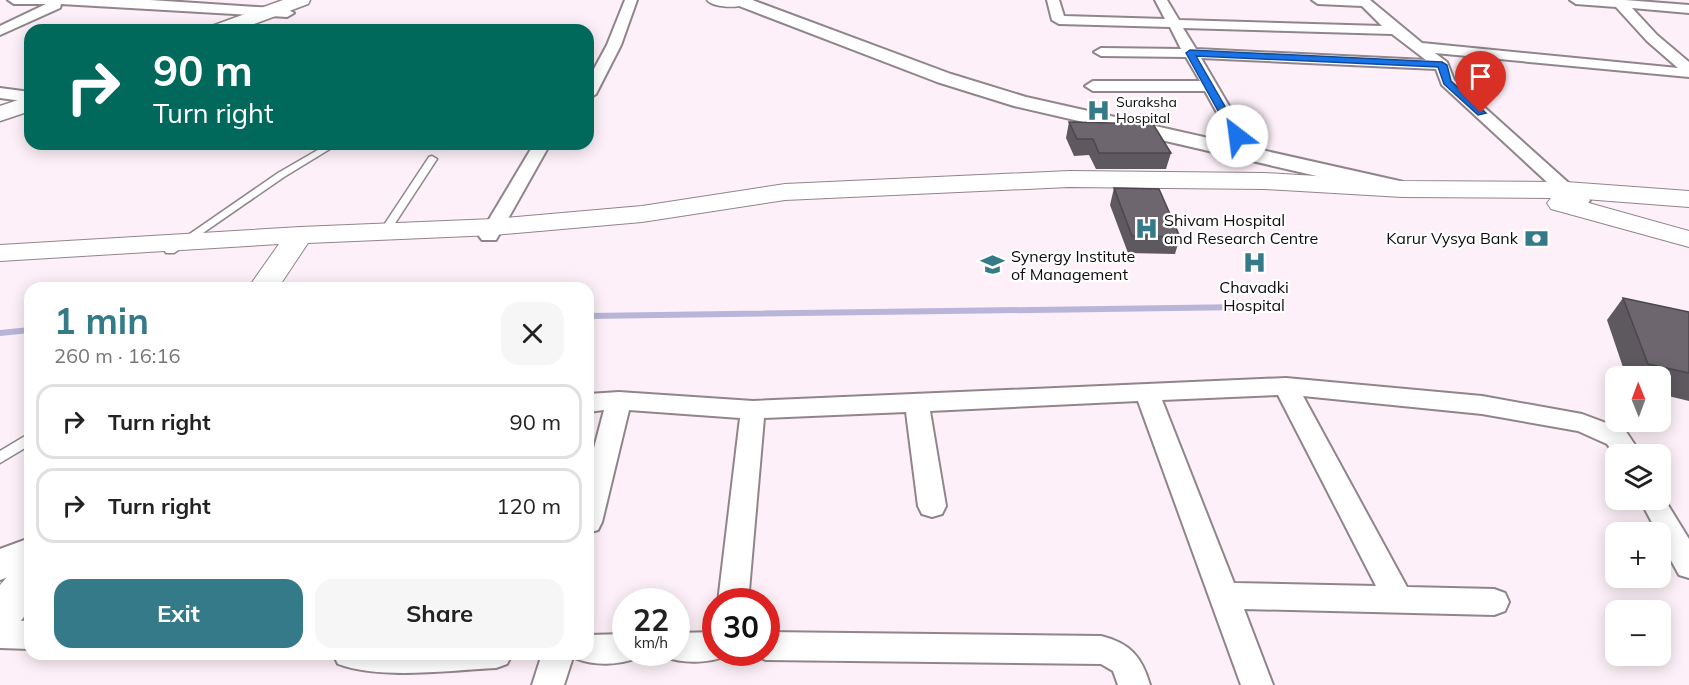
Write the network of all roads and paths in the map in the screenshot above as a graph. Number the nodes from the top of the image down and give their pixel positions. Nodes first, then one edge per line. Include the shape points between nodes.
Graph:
1 (14, 0) edge
2 (322, 0) edge
3 (631, 0) edge
4 (716, 0) edge
5 (1053, 0) edge
6 (1161, 0) edge
7 (1318, 0) edge
8 (1576, 0) edge
9 (62, 1) edge
10 (742, 1) edge
11 (1364, 1) edge
12 (1618, 2) edge
13 (155, 3) edge
14 (285, 8) edge
15 (1689, 9) edge
16 (1173, 22) junction
17 (237, 24) edge
18 (254, 24) edge
19 (1395, 30) junction
20 (0, 31) edge
21 (1416, 47) junction
22 (1101, 52) dead end
23 (1190, 53) junction
24 (1442, 65) junction
25 (1689, 71) edge
26 (594, 83) edge
27 (1093, 86) dead end
28 (1209, 86) junction
29 (0, 93) edge
30 (24, 96) edge
31 (24, 105) edge
32 (0, 114) edge
33 (24, 114) edge
34 (0, 124) edge
35 (324, 150) edge
36 (539, 150) edge
37 (1247, 152) junction
38 (432, 159) dead end
39 (1402, 189) junction
40 (1564, 196) junction
41 (1429, 197) junction
42 (1689, 199) edge
43 (723, 204) junction
44 (1689, 207) edge
45 (385, 231) junction
46 (492, 232) junction
47 (1689, 239) edge
48 (297, 240) junction
49 (178, 246) junction
50 (0, 253) edge
51 (0, 261) edge
52 (267, 282) edge
53 (1286, 386) junction
54 (1147, 392) junction
55 (619, 401) junction
56 (594, 403) edge
57 (917, 404) junction
58 (753, 410) junction
59 (24, 442) edge
60 (1621, 444) edge
61 (0, 458) edge
62 (594, 499) edge
63 (932, 506) dead end
64 (1658, 510) edge
65 (24, 555) edge
66 (0, 565) edge
67 (1689, 566) edge
68 (24, 586) edge
69 (734, 588) edge
70 (1223, 596) junction
71 (1398, 599) junction
72 (1494, 602) dead end
73 (0, 615) edge
74 (0, 634) edge
75 (24, 635) edge
76 (780, 646) edge
77 (612, 648) edge
78 (594, 649) edge
79 (556, 660) edge
80 (548, 685) edge
81 (1134, 685) edge
82 (1257, 685) edge

1 - 9 street
2 - 14 highway
3 - 26 street
4 - 10 highway
5 - 16 street via 1059,20
6 - 16 street
7 - 11 street
8 - 12 street
9 - 13 street
9 - 20 street
10 - 37 street via 933,74 1021,102
11 - 19 street
12 - 15 street
12 - 25 street
13 - 14 street
14 - 17 highway
14 - 18 highway
16 - 19 street
16 - 23 street
19 - 21 street
21 - 24 street
21 - 25 street
22 - 23 street
23 - 24 street
23 - 28 street
24 - 40 street via 1447,82
27 - 28 street
28 - 37 street
29 - 30 street
31 - 32 highway
33 - 34 highway
35 - 49 lane
36 - 46 street
37 - 39 street
38 - 45 lane
39 - 40 main road
39 - 41 street
39 - 43 main road via 1264,181 1070,179 785,192
40 - 41 main road
40 - 42 main road
40 - 44 main road
40 - 47 main road
41 - 43 main road via 1268,189 1073,188
43 - 46 main road via 644,223
45 - 46 main road
45 - 48 main road
46 - 48 main road
48 - 49 main road
48 - 52 main road
49 - 50 main road
49 - 51 main road
53 - 54 street
53 - 60 street via 1482,405 1582,423 1616,437
53 - 71 street
54 - 57 street
54 - 70 street
55 - 56 street
55 - 58 street
55 - 62 street
57 - 58 street
57 - 63 street
58 - 69 street
59 - 61 lane
64 - 67 street
65 - 66 street
68 - 73 main road
70 - 71 street
70 - 82 street
71 - 72 street
74 - 75 street
76 - 81 street via 1101,650 1115,653 1130,666
77 - 78 street
79 - 80 street

